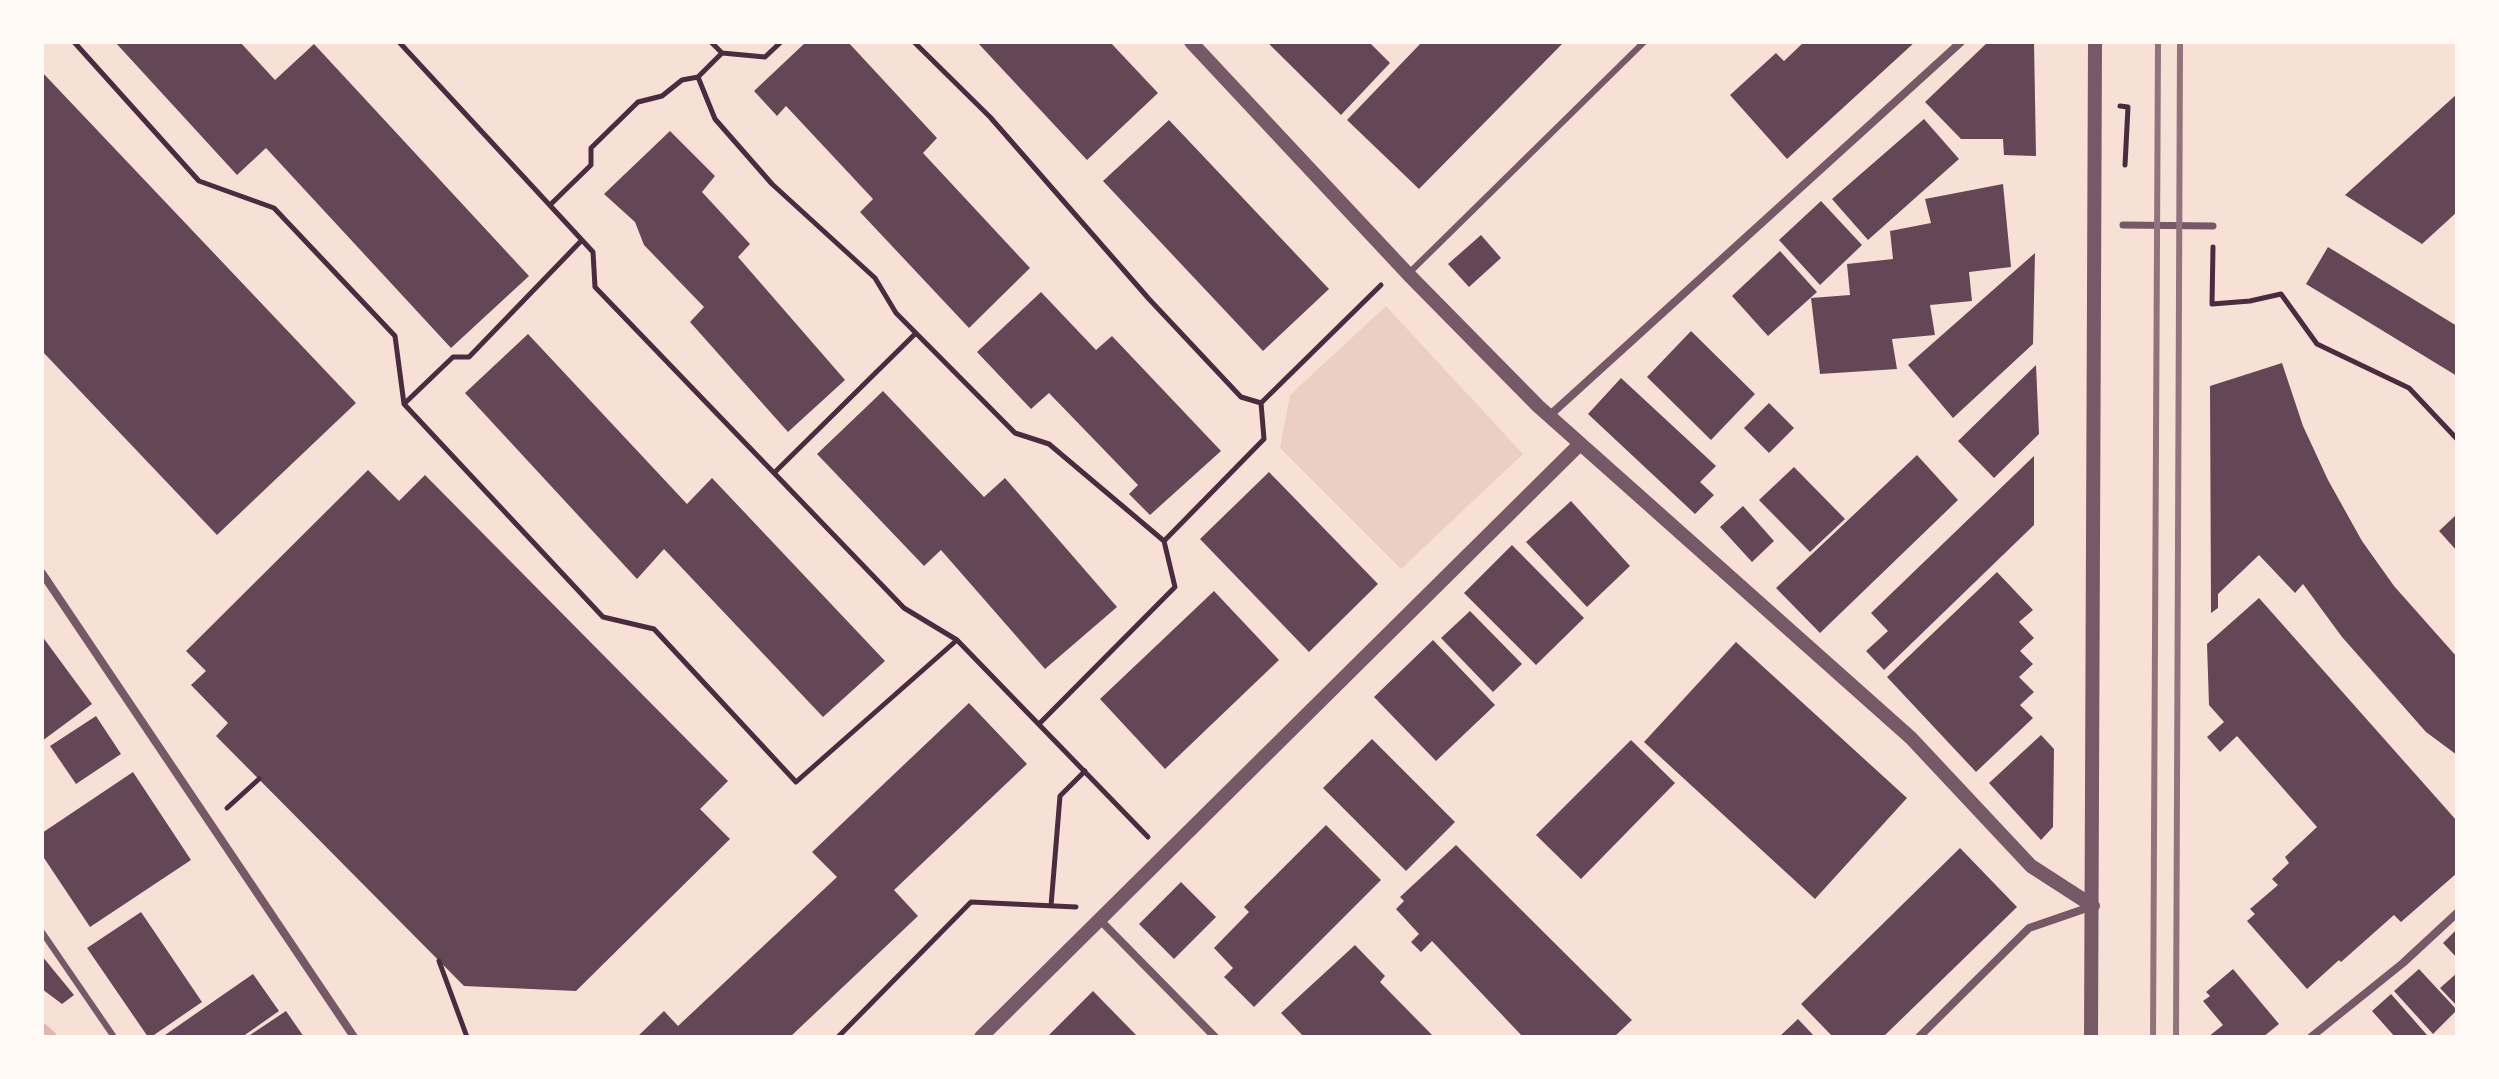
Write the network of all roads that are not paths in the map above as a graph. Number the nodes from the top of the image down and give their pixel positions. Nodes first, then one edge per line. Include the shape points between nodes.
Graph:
1 (1191, 42) edge
2 (1644, 42) edge
3 (1961, 42) edge
4 (2095, 42) edge
5 (2123, 225) dead end
6 (2213, 226) road end
7 (1408, 274) junction
8 (1549, 416) junction
9 (1580, 444) junction
10 (42, 573) edge
11 (2093, 906) junction
12 (2457, 913) edge
13 (1099, 919) junction
14 (42, 932) edge
15 (114, 1037) edge
16 (354, 1037) edge
17 (981, 1037) edge
18 (1215, 1037) edge
19 (1919, 1037) edge
20 (2091, 1037) edge
21 (2311, 1037) edge

1 - 7 street
2 - 7 lane
3 - 8 street
4 - 11 street
5 - 6 street
7 - 8 street
8 - 9 street
9 - 11 street via 1911,738 2031,866
9 - 13 street
10 - 16 street
11 - 19 street via 2029,928
11 - 20 street
12 - 21 street
13 - 17 street
13 - 18 street
14 - 15 lane

